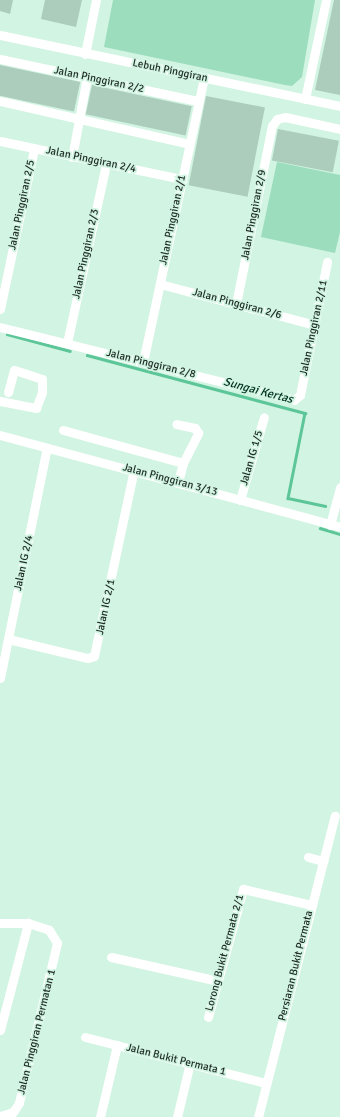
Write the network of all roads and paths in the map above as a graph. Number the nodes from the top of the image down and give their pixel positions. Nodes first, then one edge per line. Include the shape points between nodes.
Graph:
1 (96, 0) edge
2 (326, 0) edge
3 (0, 35) edge
4 (85, 54) junction
5 (0, 59) edge
6 (87, 77) junction
7 (204, 78) junction
8 (305, 99) junction
9 (0, 101) edge
10 (198, 101) junction
11 (340, 106) edge
12 (79, 118) junction
13 (340, 129) edge
14 (0, 141) edge
15 (189, 144) junction
16 (34, 148) junction
17 (72, 157) junction
18 (106, 164) junction
19 (182, 179) junction
20 (327, 262) dead end
21 (160, 284) junction
22 (236, 304) junction
23 (0, 309) edge
24 (315, 325) junction
25 (0, 327) edge
26 (67, 343) junction
27 (143, 362) junction
28 (8, 392) dead end
29 (300, 395) joint
30 (0, 401) edge
31 (264, 417) dead end
32 (176, 424) dead end
33 (63, 430) dead end
34 (0, 435) edge
35 (48, 448) junction
36 (183, 463) junction
37 (134, 470) junction
38 (178, 482) junction
39 (340, 487) edge
40 (240, 500) junction
41 (330, 524) junction
42 (340, 527) edge
43 (8, 639) junction
44 (0, 678) edge
45 (335, 816) dead end
46 (308, 857) dead end
47 (324, 861) junction
48 (312, 905) junction
49 (3, 922) edge
50 (28, 923) junction
51 (111, 957) dead end
52 (218, 981) junction
53 (208, 1016) dead end
54 (0, 1030) edge
55 (85, 1037) dead end
56 (116, 1044) junction
57 (190, 1063) junction
58 (266, 1083) junction
59 (0, 1116) edge
60 (100, 1117) edge
61 (177, 1117) edge
62 (258, 1117) edge

1 - 4 street
2 - 8 street
3 - 4 street, Lebuh Pinggiran
4 - 7 street, Lebuh Pinggiran
5 - 6 street, Jalan Pinggiran 2/2
6 - 10 street, Jalan Pinggiran 2/2
6 - 12 street
7 - 8 street, Lebuh Pinggiran
7 - 10 street, Jalan Pinggiran 2/1
8 - 11 street, Lebuh Pinggiran
9 - 12 street
10 - 15 street, Jalan Pinggiran 2/1
12 - 15 street
12 - 17 street
13 - 22 street, Jalan Pinggiran 2/9 via 285,117 277,119 272,126
14 - 16 street, Jalan Pinggiran 2/4
15 - 19 street, Jalan Pinggiran 2/1
16 - 17 street, Jalan Pinggiran 2/4
16 - 23 street, Jalan Pinggiran 2/5
17 - 18 street, Jalan Pinggiran 2/4
18 - 19 street, Jalan Pinggiran 2/4
18 - 26 street, Jalan Pinggiran 2/3
19 - 21 street, Jalan Pinggiran 2/1
20 - 24 street, Jalan Pinggiran 2/11
21 - 22 street, Jalan Pinggiran 2/6
21 - 27 street, Jalan Pinggiran 2/1
22 - 24 street, Jalan Pinggiran 2/6
24 - 29 street, Jalan Pinggiran 2/11
25 - 26 street, Jalan Pinggiran 2/8
26 - 27 street, Jalan Pinggiran 2/8
27 - 29 street, Jalan Pinggiran 2/8 via 284,400 294,400
28 - 30 street via 14,370 42,379 42,392 36,408
31 - 40 street, Jalan IG 1/5
32 - 36 street via 195,428 198,433
33 - 36 street
34 - 35 street, Jalan Pinggiran 3/13
35 - 37 street, Jalan Pinggiran 3/13
35 - 43 street, Jalan IG 2/4
36 - 38 street
37 - 38 street, Jalan Pinggiran 3/13
37 - 43 street, Jalan IG 2/1 via 94,656 88,658
38 - 40 street, Jalan Pinggiran 3/13
39 - 41 street
40 - 41 street, Jalan Pinggiran 3/13
41 - 42 street, Jalan Pinggiran 3/13
43 - 44 street, Jalan IG 2/4
45 - 47 street, Persiaran Bukit Permata
46 - 47 street
47 - 48 street, Persiaran Bukit Permata
48 - 52 street, Lorong Bukit Permata 2/1 via 242,889
48 - 58 street, Persiaran Bukit Permata
49 - 50 street
50 - 54 street
50 - 59 street, Jalan Pinggiran Permatan 1 via 50,930 55,937 57,951 19,1103 13,1112
51 - 52 street
52 - 53 street, Lorong Bukit Permata 2/1
55 - 56 street, Jalan Bukit Permata 1
56 - 57 street, Jalan Bukit Permata 1
56 - 60 street
57 - 58 street, Jalan Bukit Permata 1
57 - 61 street
58 - 62 street, Persiaran Bukit Permata

